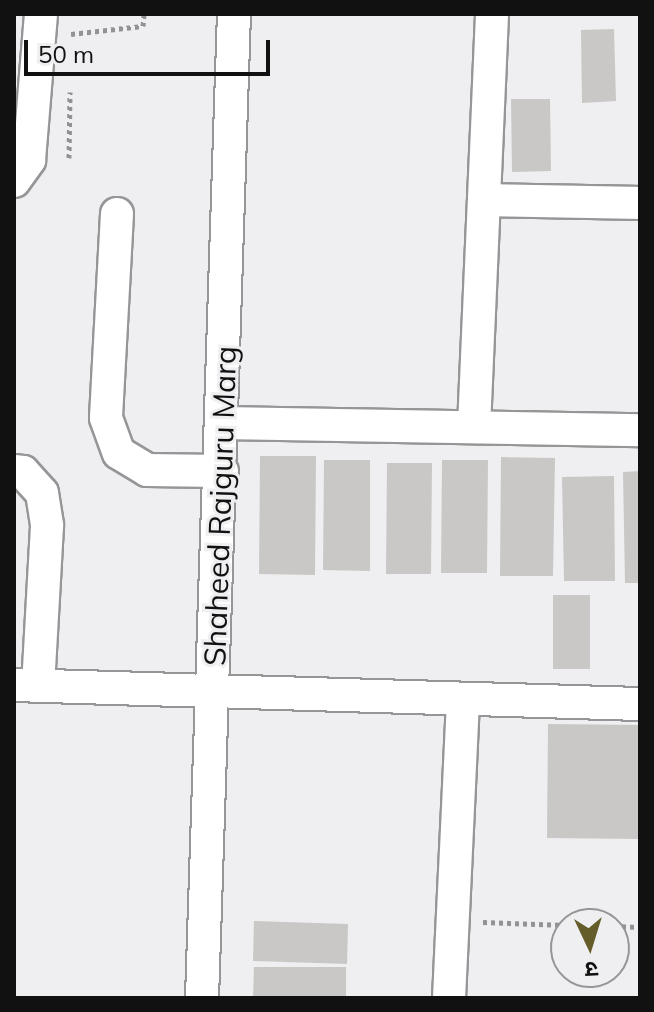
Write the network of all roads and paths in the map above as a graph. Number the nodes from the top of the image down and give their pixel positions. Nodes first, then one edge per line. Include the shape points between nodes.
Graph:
1 (41, 14) edge
2 (144, 14) edge
3 (234, 14) edge
4 (492, 14) edge
5 (71, 48) dead end
6 (70, 80) dead end
7 (69, 158) dead end
8 (14, 181) edge
9 (484, 200) junction
10 (640, 203) edge
11 (117, 214) dead end
12 (224, 423) junction
13 (474, 427) junction
14 (640, 430) edge
15 (14, 471) edge
16 (222, 471) junction
17 (26, 685) edge
18 (214, 688) junction
19 (463, 699) junction
20 (640, 704) edge
21 (453, 921) junction
22 (550, 924) edge
23 (202, 998) edge
24 (449, 998) edge

1 - 8 street via 29,160
2 - 5 path via 143,26 71,32
3 - 12 street, Shaheed Rajguru Marg
4 - 9 street
6 - 7 path
9 - 10 street
9 - 13 street
11 - 16 street via 106,418 119,453 147,470
12 - 13 street
12 - 16 street, Shaheed Rajguru Marg
13 - 14 street
15 - 17 street via 23,472 42,493 47,526
16 - 18 street, Shaheed Rajguru Marg
17 - 18 street
18 - 19 street
18 - 23 street, Shaheed Rajguru Marg
19 - 20 street
19 - 21 street
21 - 22 path
21 - 24 street

